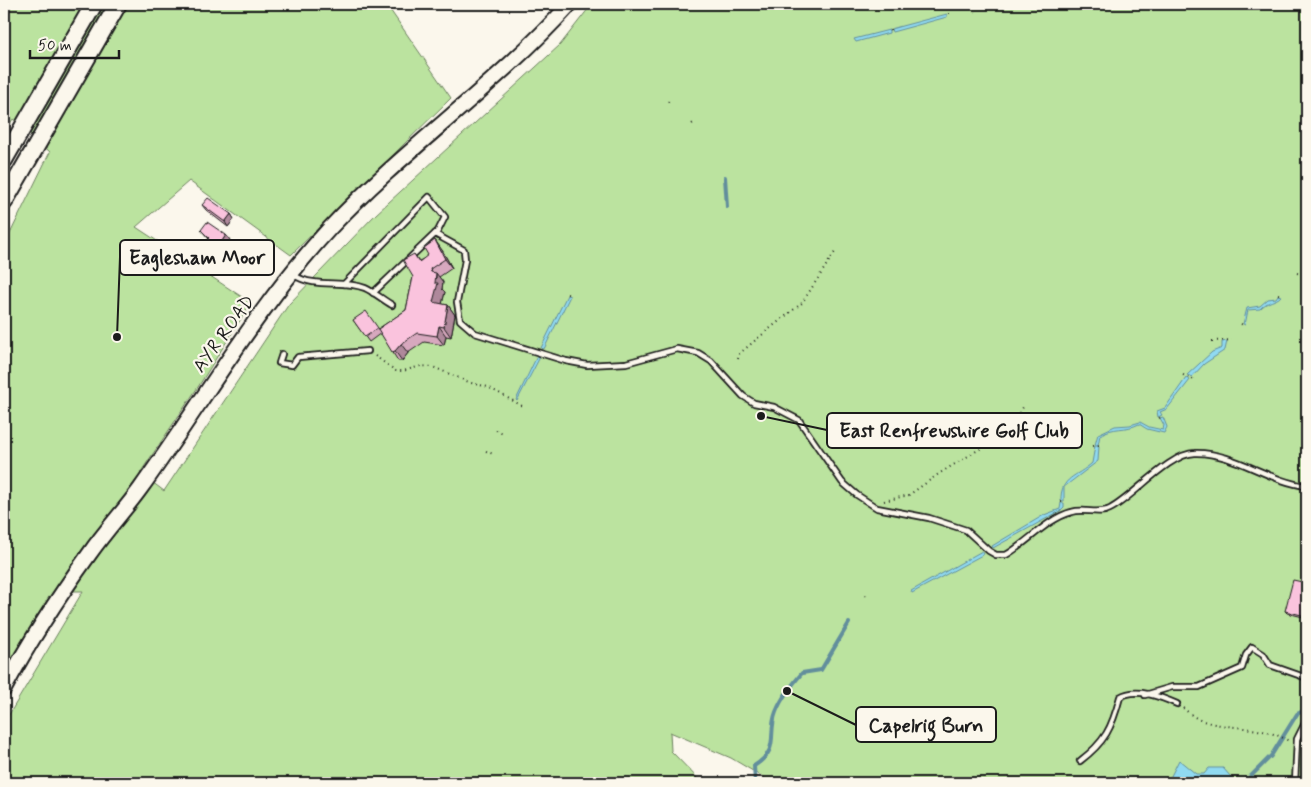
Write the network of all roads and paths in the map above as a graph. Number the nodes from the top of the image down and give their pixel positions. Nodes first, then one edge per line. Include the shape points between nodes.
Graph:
1 (94, 4) edge
2 (118, 4) edge
3 (570, 4) edge
4 (974, 8) dead end
5 (975, 12) dead end
6 (949, 13) dead end
7 (949, 17) dead end
8 (890, 29) dead end
9 (891, 33) dead end
10 (671, 98) dead end
11 (668, 102) dead end
12 (695, 122) dead end
13 (692, 124) dead end
14 (4, 158) edge
15 (4, 202) edge
16 (435, 234) junction
17 (835, 252) dead end
18 (292, 274) junction
19 (1296, 274) dead end
20 (1301, 274) dead end
21 (344, 284) junction
22 (373, 293) junction
23 (567, 294) dead end
24 (1278, 294) dead end
25 (571, 295) dead end
26 (1282, 295) dead end
27 (392, 305) dead end
28 (1241, 324) dead end
29 (1245, 326) dead end
30 (1232, 340) dead end
31 (1212, 341) dead end
32 (368, 352) dead end
33 (282, 354) dead end
34 (373, 355) dead end
35 (738, 359) dead end
36 (1183, 375) dead end
37 (1192, 379) dead end
38 (1024, 406) dead end
39 (524, 407) dead end
40 (1163, 416) dead end
41 (1159, 418) dead end
42 (498, 431) dead end
43 (504, 434) dead end
44 (1094, 446) dead end
45 (1100, 446) dead end
46 (488, 452) dead end
47 (494, 454) dead end
48 (1307, 486) edge
49 (1061, 502) dead end
50 (1065, 502) dead end
51 (872, 504) junction
52 (1307, 678) edge
53 (6, 695) edge
54 (1145, 695) junction
55 (1177, 704) joint
56 (4, 710) edge
57 (1307, 719) edge
58 (1284, 738) dead end
59 (1080, 761) dead end
60 (1295, 783) edge

1 - 14 highway
2 - 15 highway
3 - 18 main road, AYR ROAD via 330,228
4 - 5 path
6 - 7 path
8 - 9 path
10 - 11 path
12 - 13 path
16 - 21 lane via 445,217 429,197
16 - 22 lane
16 - 51 lane via 464,250 457,302 460,320 475,332 587,365 626,363 677,349 698,353 711,361 742,396 799,420 842,482
17 - 35 path via 802,303 739,354
18 - 21 lane via 302,281
18 - 53 main road, AYR ROAD via 254,322 140,488 91,551 30,643
19 - 20 path
21 - 22 lane
22 - 27 lane
23 - 25 path
24 - 26 path
28 - 29 path
30 - 31 path
32 - 33 lane via 298,357 292,365 279,362
34 - 39 path via 396,371 434,367 488,387
36 - 37 path
38 - 51 path via 1004,433 993,441 909,495
40 - 41 path
42 - 43 path
44 - 45 path
46 - 47 path
48 - 51 lane via 1216,455 1193,452 1164,467 1110,509 1072,512 1006,555 996,555 966,530 929,518 877,508
49 - 50 path
52 - 54 lane via 1270,665 1263,654 1252,647 1242,668 1228,676 1199,687 1172,687
53 - 56 path
54 - 55 lane
54 - 59 lane via 1127,693 1120,697 1104,740
55 - 58 path via 1201,721 1253,729
57 - 60 lane via 1297,738

